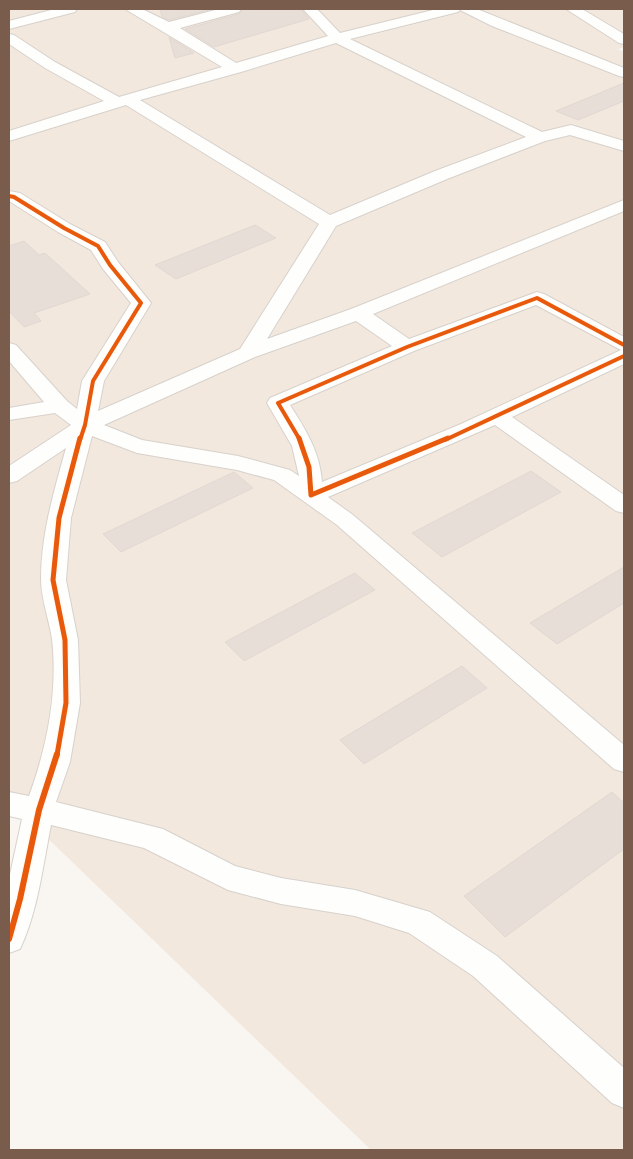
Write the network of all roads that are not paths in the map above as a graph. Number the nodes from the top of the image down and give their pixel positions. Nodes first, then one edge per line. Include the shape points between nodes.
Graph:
1 (70, 9) edge
2 (132, 9) edge
3 (234, 9) edge
4 (310, 9) edge
5 (454, 9) edge
6 (466, 9) edge
7 (574, 9) edge
8 (9, 25) edge
9 (168, 27) junction
10 (9, 38) edge
11 (337, 38) junction
12 (624, 40) edge
13 (236, 69) junction
14 (624, 73) edge
15 (123, 101) junction
16 (9, 136) edge
17 (540, 136) junction
18 (624, 146) edge
19 (9, 196) edge
20 (624, 205) edge
21 (329, 222) junction
22 (358, 313) junction
23 (624, 345) edge
24 (407, 347) junction
25 (9, 349) edge
26 (248, 353) junction
27 (624, 356) edge
28 (60, 406) junction
29 (9, 414) edge
30 (497, 418) junction
31 (85, 425) junction
32 (9, 476) edge
33 (312, 495) junction
34 (624, 506) edge
35 (624, 762) edge
36 (9, 804) edge
37 (40, 810) junction
38 (9, 939) edge
39 (624, 1091) edge

1 - 8 street
2 - 9 street
3 - 9 street
4 - 11 street
5 - 11 street
6 - 14 street
7 - 12 street
9 - 13 street
10 - 15 street via 50,65
11 - 13 street
11 - 17 street
13 - 15 street
15 - 16 street
15 - 21 street
17 - 18 street via 571,130
17 - 21 street
19 - 31 street via 98,246 141,303 93,381
20 - 22 street
21 - 26 street
22 - 24 street
22 - 26 street
23 - 24 street via 537,298
24 - 33 street via 278,403 306,449 312,472
25 - 28 street
26 - 31 street
27 - 30 street
28 - 29 street
28 - 31 street
30 - 33 street
30 - 34 street
31 - 32 street
31 - 33 street via 137,446 238,463 282,475
31 - 37 street via 59,518 53,580 66,640 66,703 56,762
33 - 35 street
36 - 37 street
37 - 38 street
37 - 39 street via 152,838 228,878 281,891 355,903 419,922 485,966

